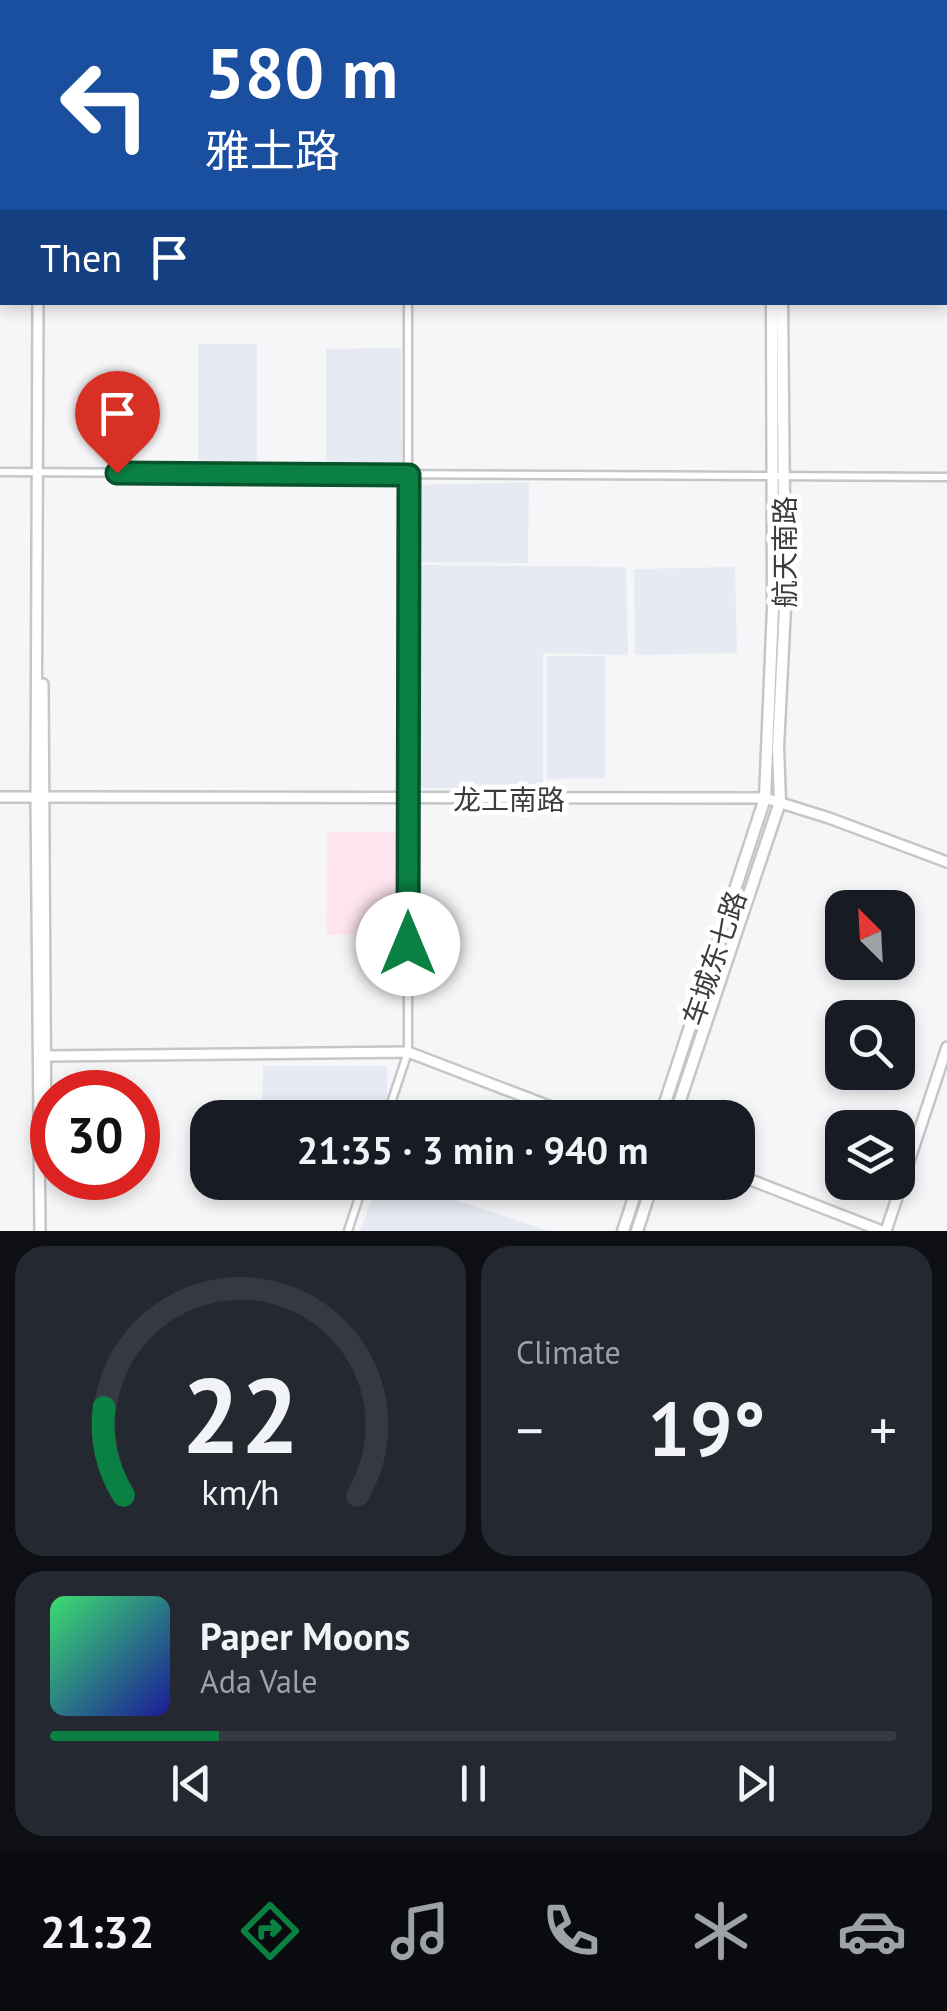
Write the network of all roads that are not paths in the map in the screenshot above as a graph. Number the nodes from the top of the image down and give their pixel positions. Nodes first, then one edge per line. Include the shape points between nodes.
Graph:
1 (41, 305) edge
2 (408, 305) edge
3 (772, 305) edge
4 (782, 305) edge
5 (0, 472) edge
6 (41, 472) junction
7 (409, 475) junction
8 (779, 475) junction
9 (947, 476) edge
10 (0, 797) edge
11 (40, 798) junction
12 (765, 798) junction
13 (408, 799) junction
14 (780, 802) junction
15 (947, 862) edge
16 (947, 1048) edge
17 (408, 1052) junction
18 (46, 1056) junction
19 (392, 1100) edge
20 (533, 1100) edge
21 (666, 1100) edge
22 (680, 1100) edge
23 (755, 1182) edge
24 (358, 1200) edge
25 (633, 1200) edge
26 (647, 1200) edge
27 (43, 1231) edge
28 (348, 1231) edge
29 (623, 1231) edge
30 (637, 1231) edge
31 (884, 1231) edge

1 - 6 street
2 - 7 street
3 - 8 main road, 航天南路
4 - 8 main road, 航天南路
5 - 6 street
6 - 7 street
6 - 11 street
7 - 8 street
7 - 13 street
8 - 9 street
8 - 12 main road, 航天南路
8 - 14 main road, 航天南路 via 785,608
10 - 11 street, 龙工南路
11 - 13 street, 龙工南路
11 - 18 street
11 - 27 street
12 - 13 street, 龙工南路
12 - 14 street, 龙工南路
12 - 21 main road, 车城东七路
13 - 17 street
14 - 15 street, 龙工南路
14 - 22 main road, 车城东七路
16 - 31 street
17 - 18 street
17 - 19 street
17 - 20 street
18 - 27 street
23 - 31 street
24 - 28 street
25 - 29 main road
26 - 30 main road

